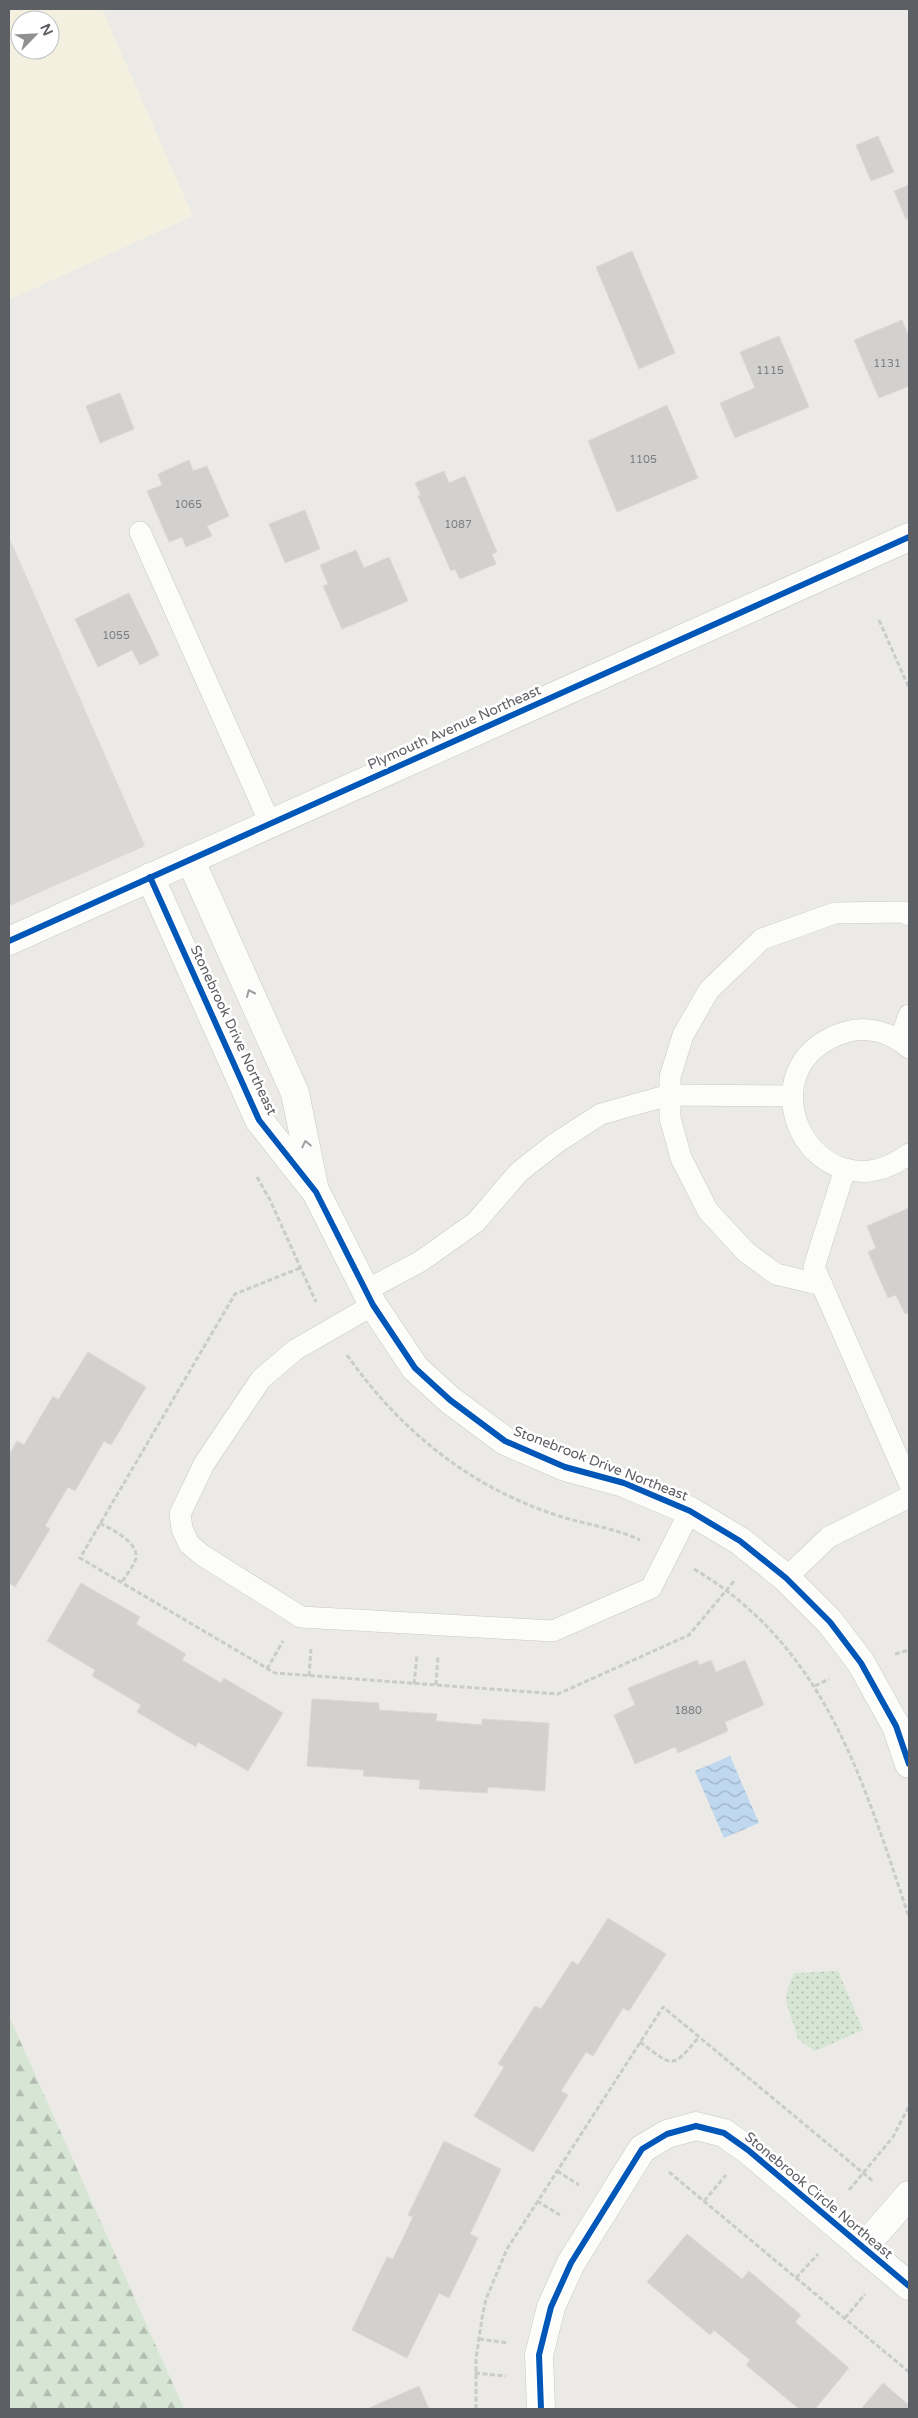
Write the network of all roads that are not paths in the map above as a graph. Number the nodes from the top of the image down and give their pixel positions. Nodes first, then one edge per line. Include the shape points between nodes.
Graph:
1 (140, 532) dead end
2 (909, 537) edge
3 (270, 823) junction
4 (190, 860) junction
5 (150, 877) junction
6 (909, 915) edge
7 (9, 941) edge
8 (909, 1015) edge
9 (905, 1044) edge
10 (669, 1095) junction
11 (792, 1096) junction
12 (909, 1154) edge
13 (845, 1169) junction
14 (316, 1192) junction
15 (822, 1285) junction
16 (369, 1298) junction
17 (909, 1483) edge
18 (909, 1498) edge
19 (690, 1511) junction
20 (786, 1578) junction
21 (909, 1764) edge
22 (909, 2194) edge
23 (863, 2248) junction
24 (909, 2286) edge
25 (541, 2409) edge

1 - 3 lane
2 - 3 street, Plymouth Avenue Northeast
3 - 4 street, Plymouth Avenue Northeast
4 - 5 street, Plymouth Avenue Northeast
14 -> 4 street, Stonebrook Drive Northeast via 295,1093
5 - 7 street, Plymouth Avenue Northeast
5 - 14 street, Stonebrook Drive Northeast via 259,1120
6 - 10 lane via 903,912 835,913 762,939 709,990 683,1035 670,1076
8 - 9 lane
9 - 11 lane via 878,1030 853,1030 830,1037 810,1052 797,1072
10 - 11 lane
10 - 15 lane via 670,1118 680,1158 708,1211 746,1252 776,1274
10 - 16 lane via 601,1114 556,1143 519,1172 476,1222
11 - 13 lane via 795,1120 806,1142 823,1159
12 - 13 lane via 890,1166 868,1171
13 - 15 lane via 814,1267
14 - 16 street, Stonebrook Drive Northeast
15 - 17 lane
16 - 19 street, Stonebrook Drive Northeast via 415,1368 450,1400 505,1441 565,1466 624,1483
16 - 19 lane via 295,1350 261,1379 204,1464 180,1514 182,1530 189,1544 202,1555 301,1617 553,1631 651,1588
18 - 20 lane via 829,1537
19 - 20 street, Stonebrook Drive Northeast via 740,1541
20 - 21 street, Stonebrook Drive Northeast via 830,1622 861,1664 896,1726
22 - 23 street, Stonebrook Circle Northeast
23 - 24 street, Stonebrook Circle Northeast
23 - 25 street, Stonebrook Circle Northeast via 724,2133 696,2126 667,2134 642,2150 572,2263 551,2307 539,2356

